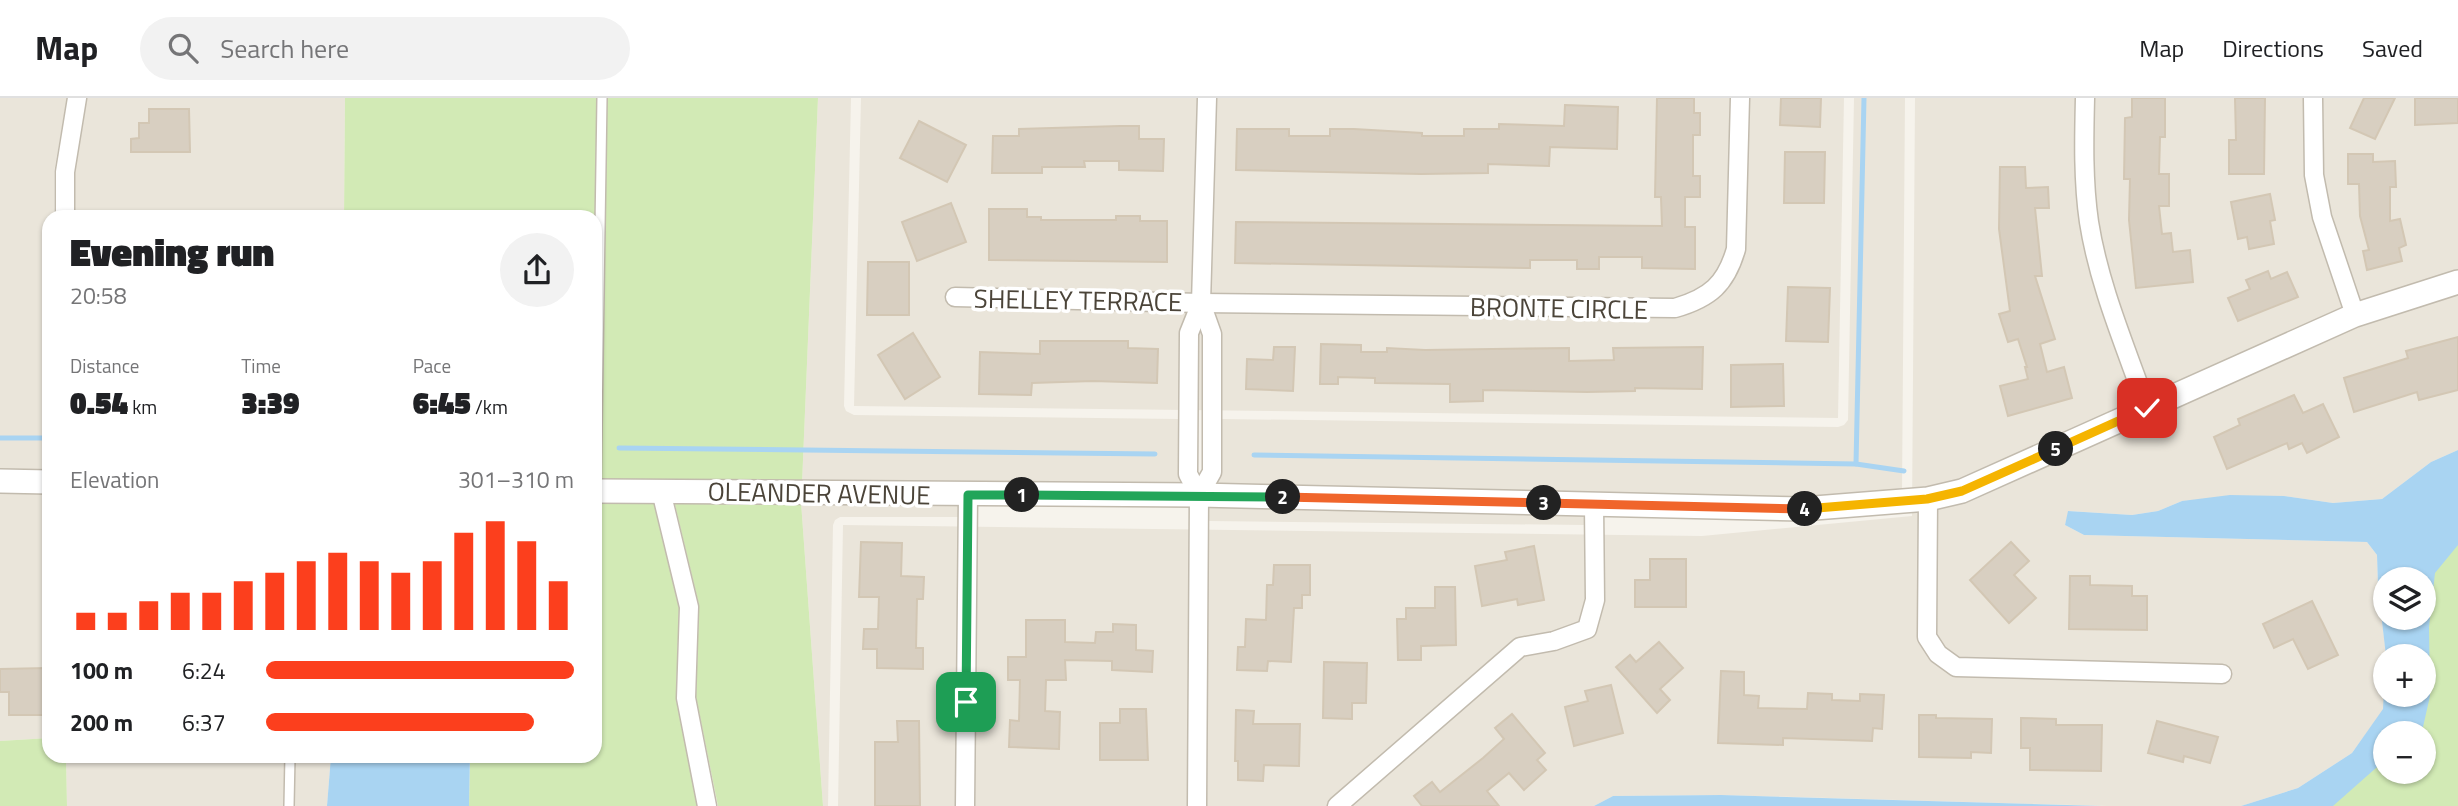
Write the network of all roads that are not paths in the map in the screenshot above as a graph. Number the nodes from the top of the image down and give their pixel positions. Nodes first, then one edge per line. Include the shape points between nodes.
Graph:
1 (77, 98) edge
2 (602, 98) edge
3 (1207, 98) edge
4 (1740, 98) edge
5 (2085, 98) edge
6 (2313, 98) edge
7 (65, 210) edge
8 (600, 210) edge
9 (2458, 282) edge
10 (955, 297) dead end
11 (1201, 303) junction
12 (2354, 315) junction
13 (2147, 408) junction
14 (0, 481) edge
15 (42, 482) edge
16 (602, 491) edge
17 (661, 491) junction
18 (968, 495) junction
19 (1199, 495) junction
20 (1927, 499) junction
21 (1594, 505) junction
22 (2222, 674) dead end
23 (290, 763) edge
24 (289, 806) edge
25 (708, 806) edge
26 (965, 806) edge
27 (1197, 806) edge
28 (1337, 806) edge

1 - 7 street via 65,173
2 - 8 lane
3 - 11 street
4 - 11 street, BRONTE CIRCLE via 1736,249 1724,278 1698,302 1646,309
5 - 13 street via 2089,224
6 - 12 street via 2314,175 2322,217
9 - 12 street, OLEANDER AVENUE
10 - 11 street, SHELLEY TERRACE
11 - 19 street via 1189,333 1188,474
12 - 13 street, OLEANDER AVENUE
13 - 20 street, OLEANDER AVENUE via 1962,491
14 - 15 street
16 - 17 street, OLEANDER AVENUE
17 - 18 street, OLEANDER AVENUE
17 - 25 street via 689,607 686,698
18 - 19 street, OLEANDER AVENUE
18 - 26 street
19 - 21 street, OLEANDER AVENUE
19 - 27 street
20 - 21 street, OLEANDER AVENUE via 1802,509
20 - 22 street via 1927,637 1938,654 1956,667
21 - 28 street via 1595,600 1587,629 1520,647
23 - 24 lane

